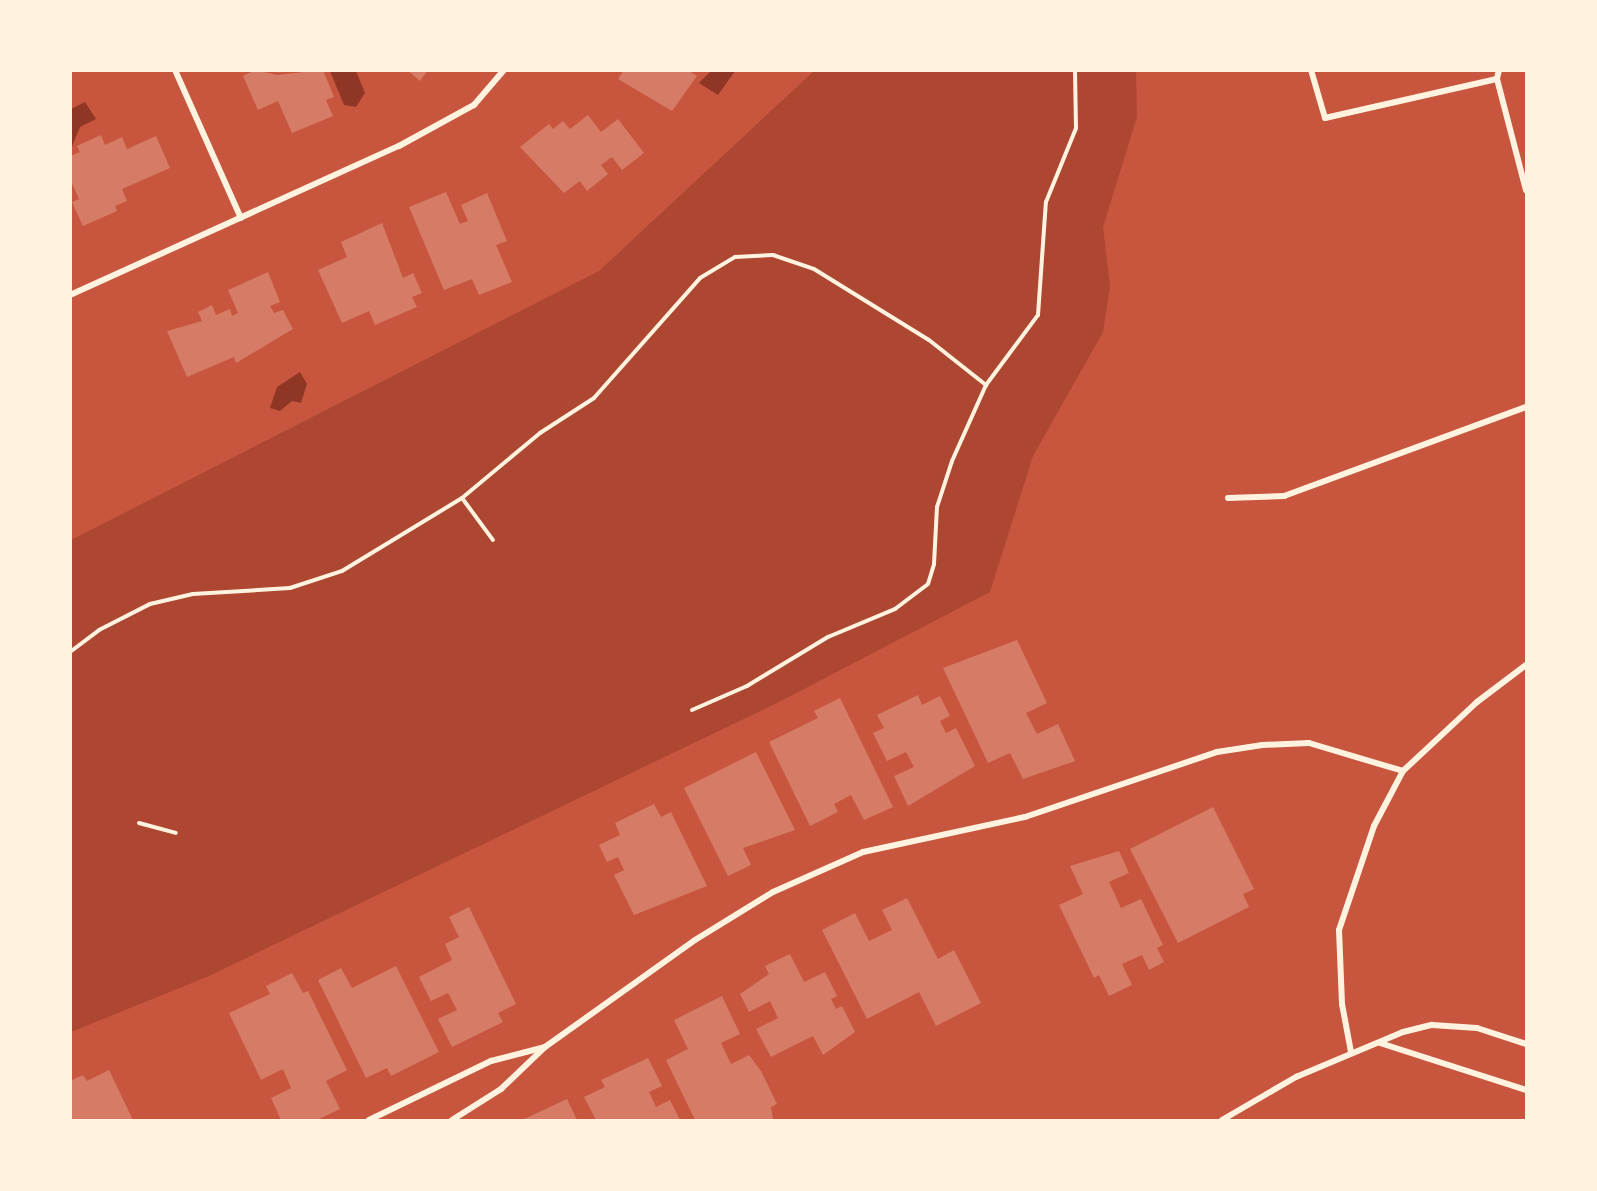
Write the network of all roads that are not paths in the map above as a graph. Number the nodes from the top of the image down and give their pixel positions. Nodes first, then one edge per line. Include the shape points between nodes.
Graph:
1 (175, 70) edge
2 (504, 70) edge
3 (1311, 70) edge
4 (1499, 70) edge
5 (1497, 79) junction
6 (1527, 190) edge
7 (241, 218) junction
8 (70, 295) edge
9 (1527, 407) edge
10 (1228, 498) dead end
11 (1527, 665) edge
12 (1403, 771) junction
13 (1380, 1043) junction
14 (1527, 1044) edge
15 (545, 1047) junction
16 (1351, 1052) junction
17 (1527, 1090) edge
18 (369, 1120) edge
19 (452, 1120) edge
20 (1222, 1120) edge

1 - 7 street
2 - 7 street via 474,105
3 - 5 street via 1325,118
4 - 5 street
5 - 6 street
7 - 8 street
9 - 10 street via 1284,496
11 - 12 street via 1477,702
12 - 15 street via 1310,743 1262,745 1217,752 1025,817 863,852 773,892 695,940
12 - 16 street via 1358,861 1339,930 1342,1004
13 - 14 street via 1432,1025 1477,1028
13 - 16 street
13 - 17 street
15 - 18 street via 471,1070
15 - 19 street via 501,1089
16 - 20 street

